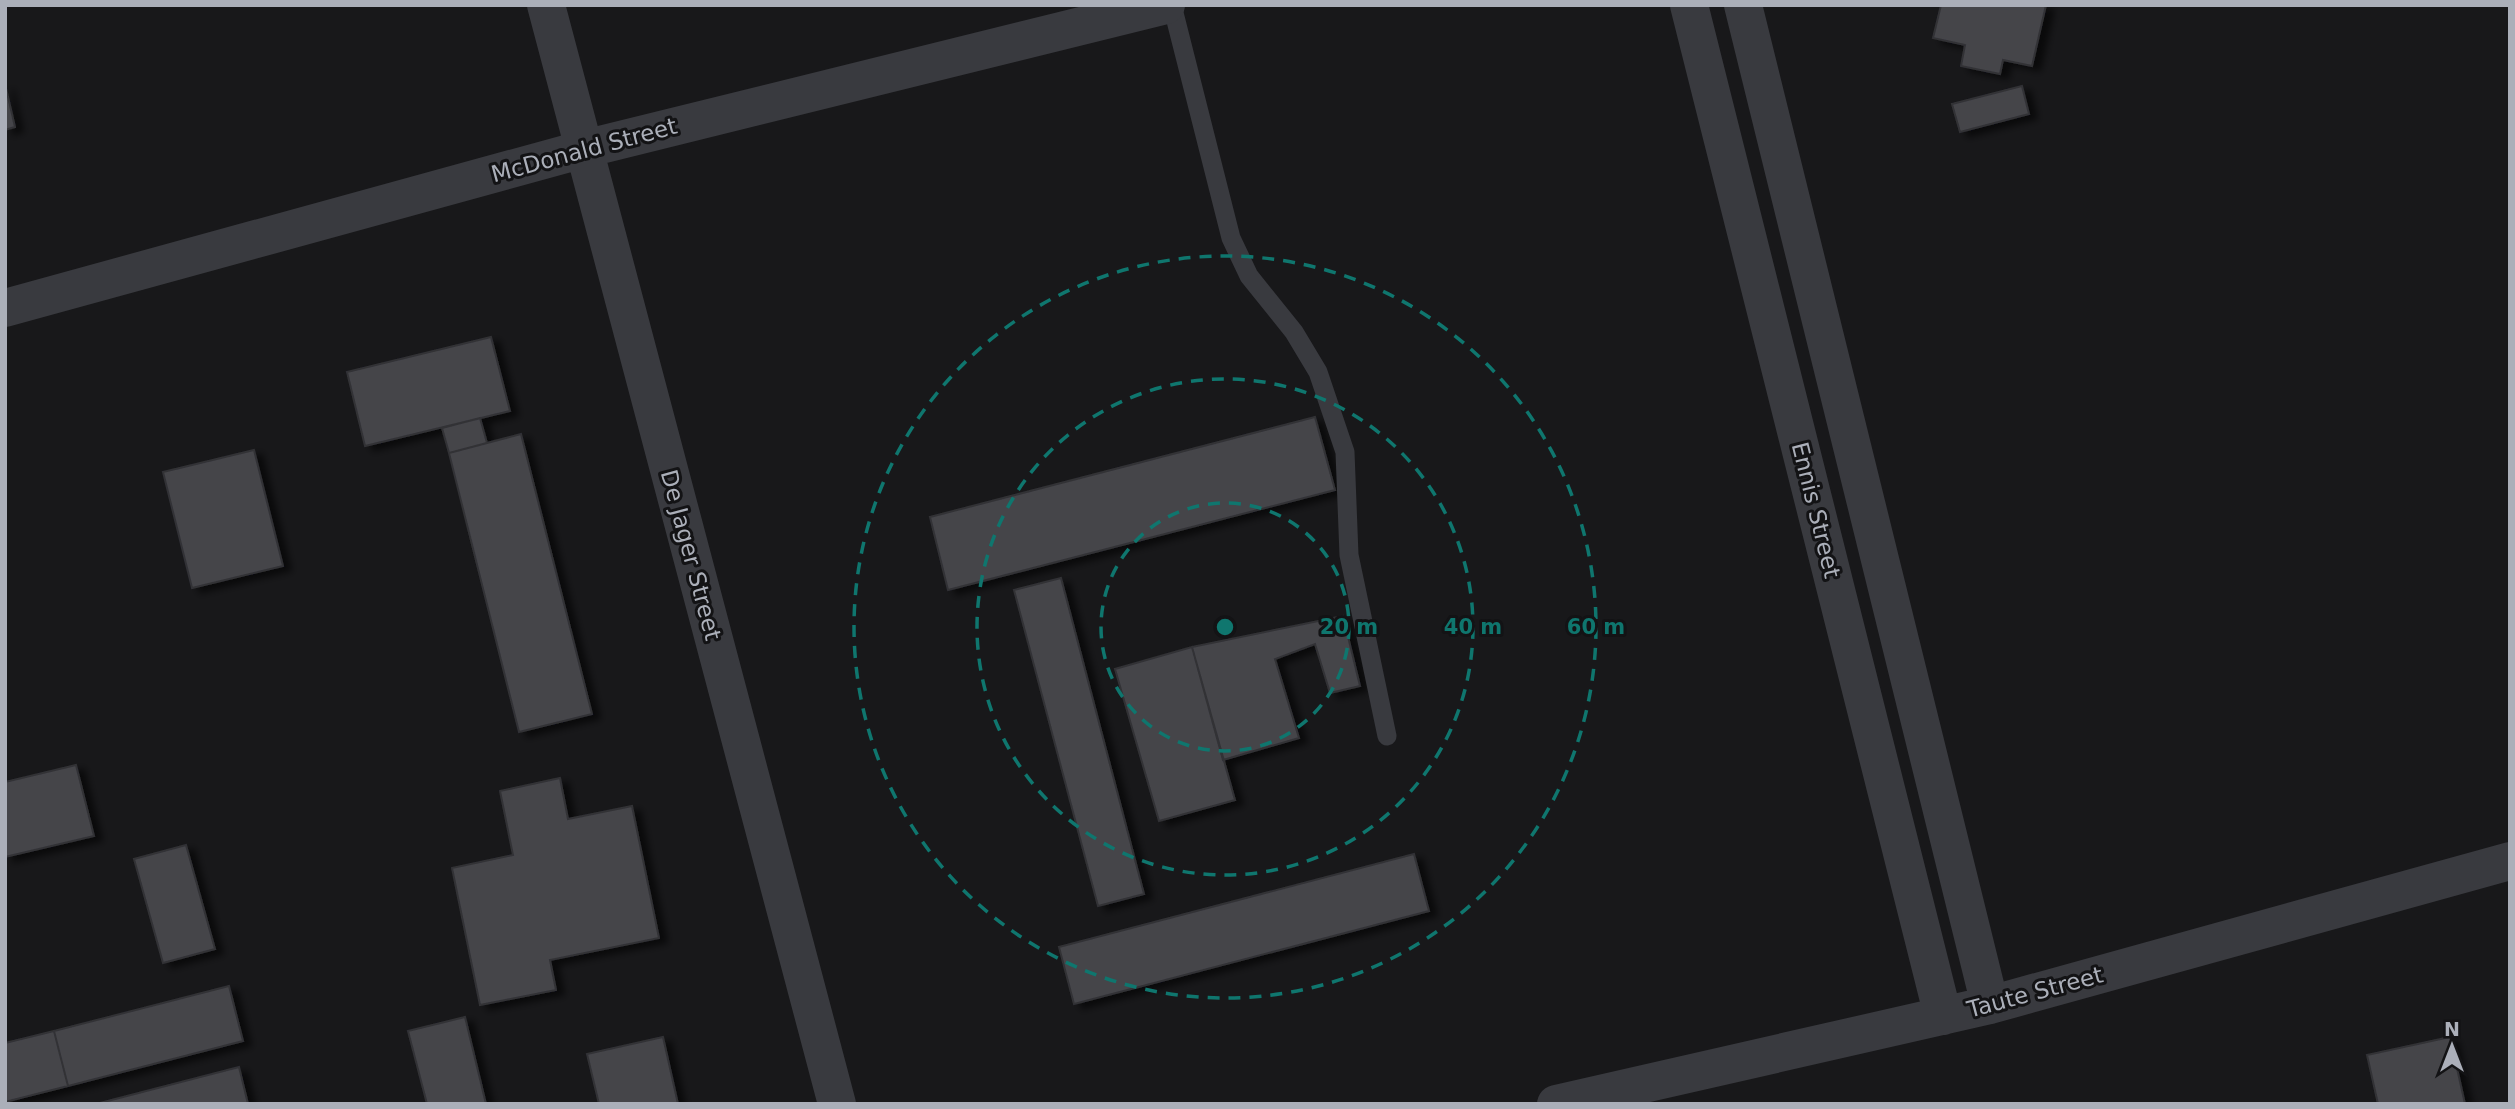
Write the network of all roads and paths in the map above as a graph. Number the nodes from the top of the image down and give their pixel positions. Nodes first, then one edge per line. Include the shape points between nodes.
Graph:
1 (546, 5) edge
2 (1166, 5) edge
3 (1172, 5) edge
4 (1689, 5) edge
5 (1743, 5) edge
6 (584, 149) junction
7 (5, 309) edge
8 (1387, 736) dead end
9 (2510, 861) edge
10 (1990, 1005) junction
11 (1943, 1016) junction
12 (837, 1104) edge
13 (1556, 1104) edge

1 - 6 street, De Jager Street
2 - 6 street, McDonald Street
3 - 8 lane via 1235,248 1249,276 1294,332 1318,372 1345,452 1349,555
4 - 11 street, Ennis Street
5 - 10 street
6 - 7 street, McDonald Street
6 - 12 street, De Jager Street
9 - 10 street, Taute Street
10 - 11 street, Taute Street
11 - 13 street, Taute Street

